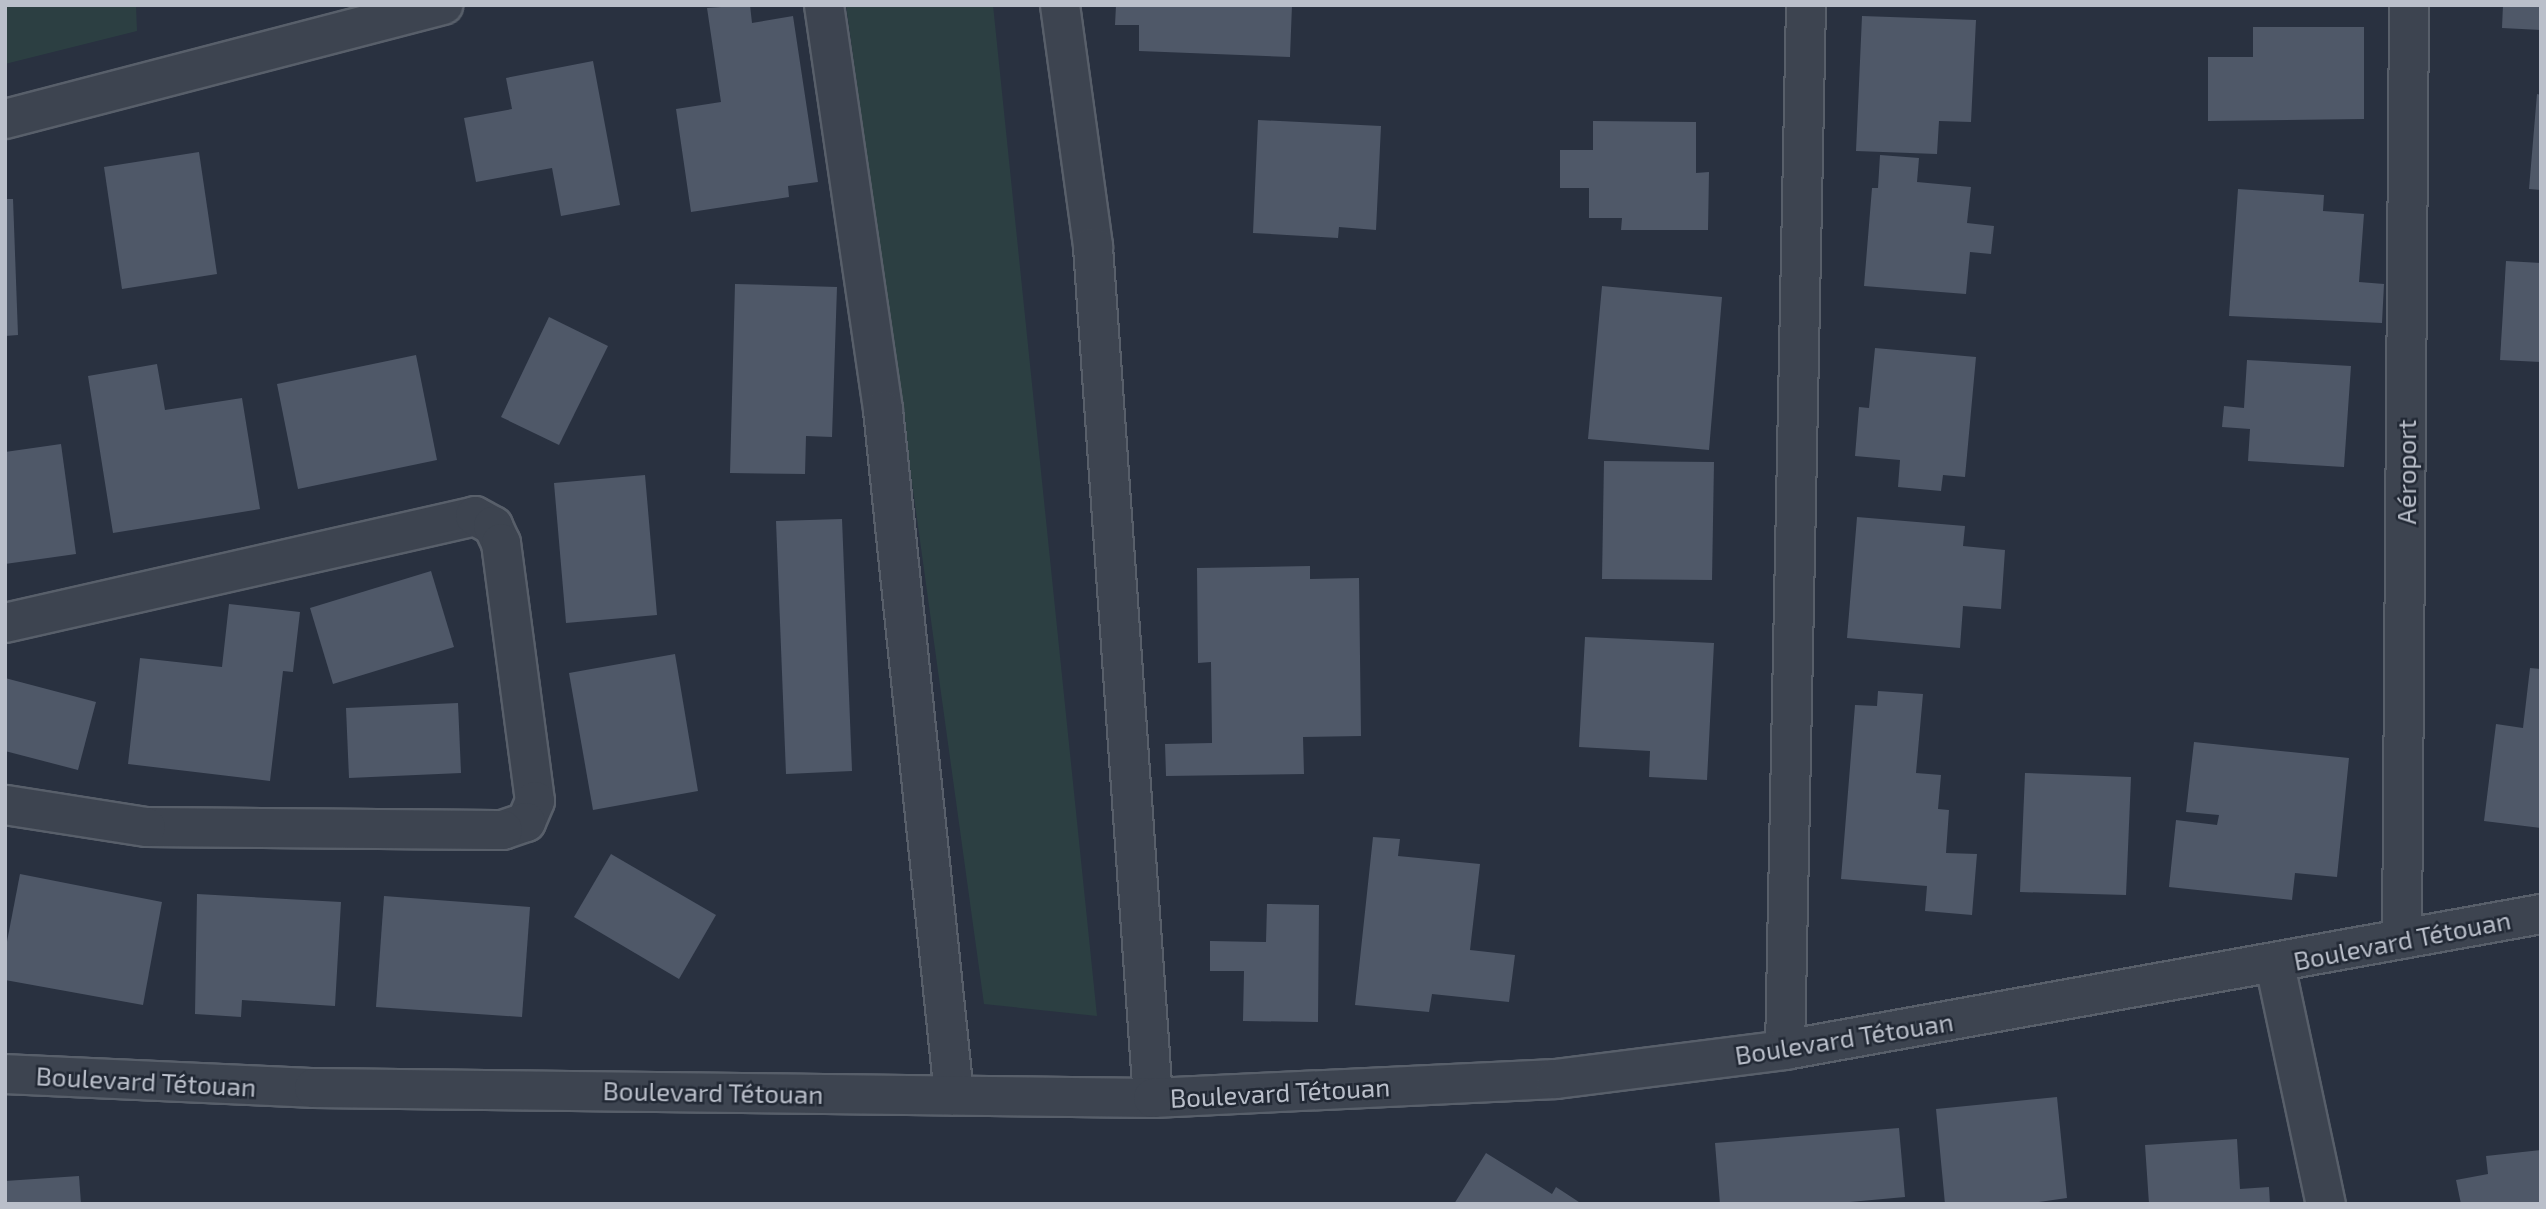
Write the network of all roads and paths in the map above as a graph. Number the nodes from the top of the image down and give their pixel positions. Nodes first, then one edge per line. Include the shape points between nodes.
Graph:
1 (443, 5) edge
2 (824, 5) edge
3 (1060, 5) edge
4 (1806, 5) edge
5 (2409, 5) edge
6 (5, 119) edge
7 (5, 623) edge
8 (5, 805) edge
9 (2541, 914) edge
10 (2402, 939) junction
11 (2274, 965) junction
12 (1785, 1050) junction
13 (5, 1074) edge
14 (954, 1095) junction
15 (1153, 1098) junction
16 (2326, 1204) edge

1 - 6 street
2 - 14 street via 883,410
3 - 15 street via 1093,247
4 - 12 street
5 - 10 street, Aéroport
7 - 8 street via 475,516 493,526 500,543 536,800 526,822 503,830 146,827
9 - 10 street, Boulevard Tétouan
10 - 11 street, Boulevard Tétouan
11 - 12 street, Boulevard Tétouan
11 - 16 street
12 - 15 street, Boulevard Tétouan via 1556,1079
13 - 14 street, Boulevard Tétouan via 314,1088
14 - 15 street, Boulevard Tétouan

